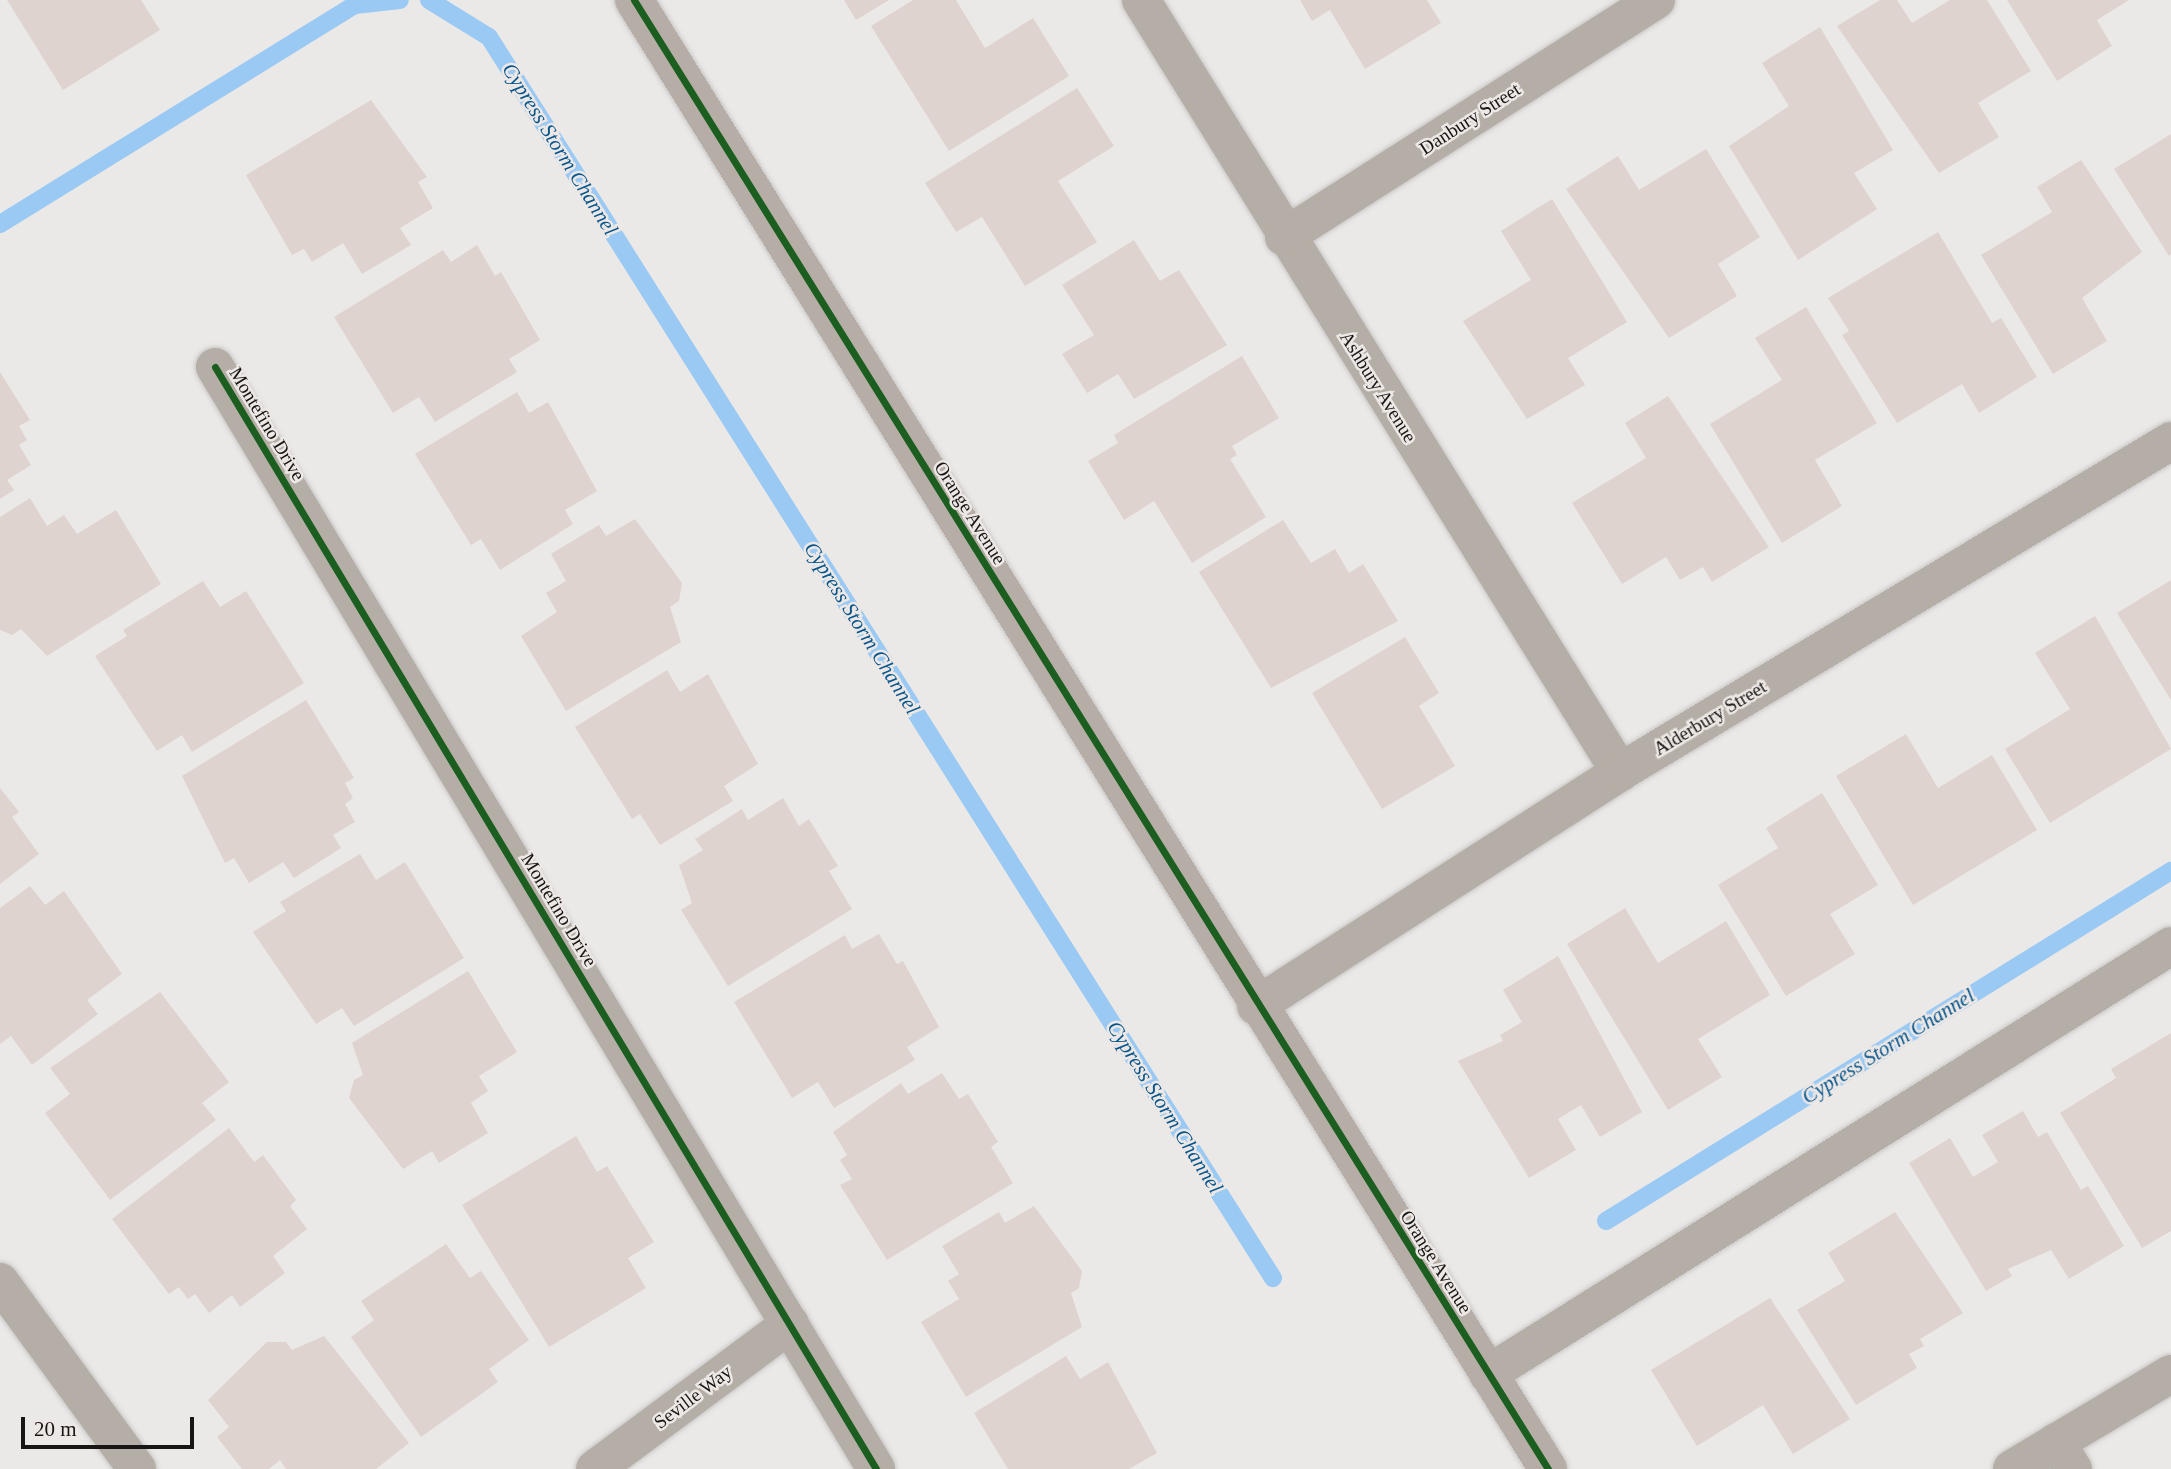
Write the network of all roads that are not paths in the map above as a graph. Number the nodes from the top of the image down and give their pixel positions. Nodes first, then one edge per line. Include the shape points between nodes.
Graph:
1 (634, 0) edge
2 (1141, 0) edge
3 (1656, 0) edge
4 (1284, 237) junction
5 (215, 367) dead end
6 (2171, 441) edge
7 (1620, 772) junction
8 (2171, 946) edge
9 (1255, 1006) junction
10 (0, 1282) edge
11 (790, 1324) junction
12 (1488, 1374) junction
13 (2171, 1374) edge
14 (2064, 1455) edge
15 (137, 1469) edge
16 (595, 1469) edge
17 (876, 1469) edge
18 (1548, 1469) edge
19 (2012, 1469) edge

1 - 9 main road, Orange Avenue
2 - 4 street, Ashbury Avenue
3 - 4 street, Danbury Street
4 - 7 street, Ashbury Avenue
5 - 11 street, Montefino Drive
6 - 7 street, Alderbury Street
7 - 9 street, Alderbury Street
8 - 12 street
9 - 12 main road, Orange Avenue
10 - 15 street
11 - 16 street, Seville Way
11 - 17 street, Montefino Drive
12 - 18 main road, Orange Avenue
13 - 14 street
14 - 19 street

